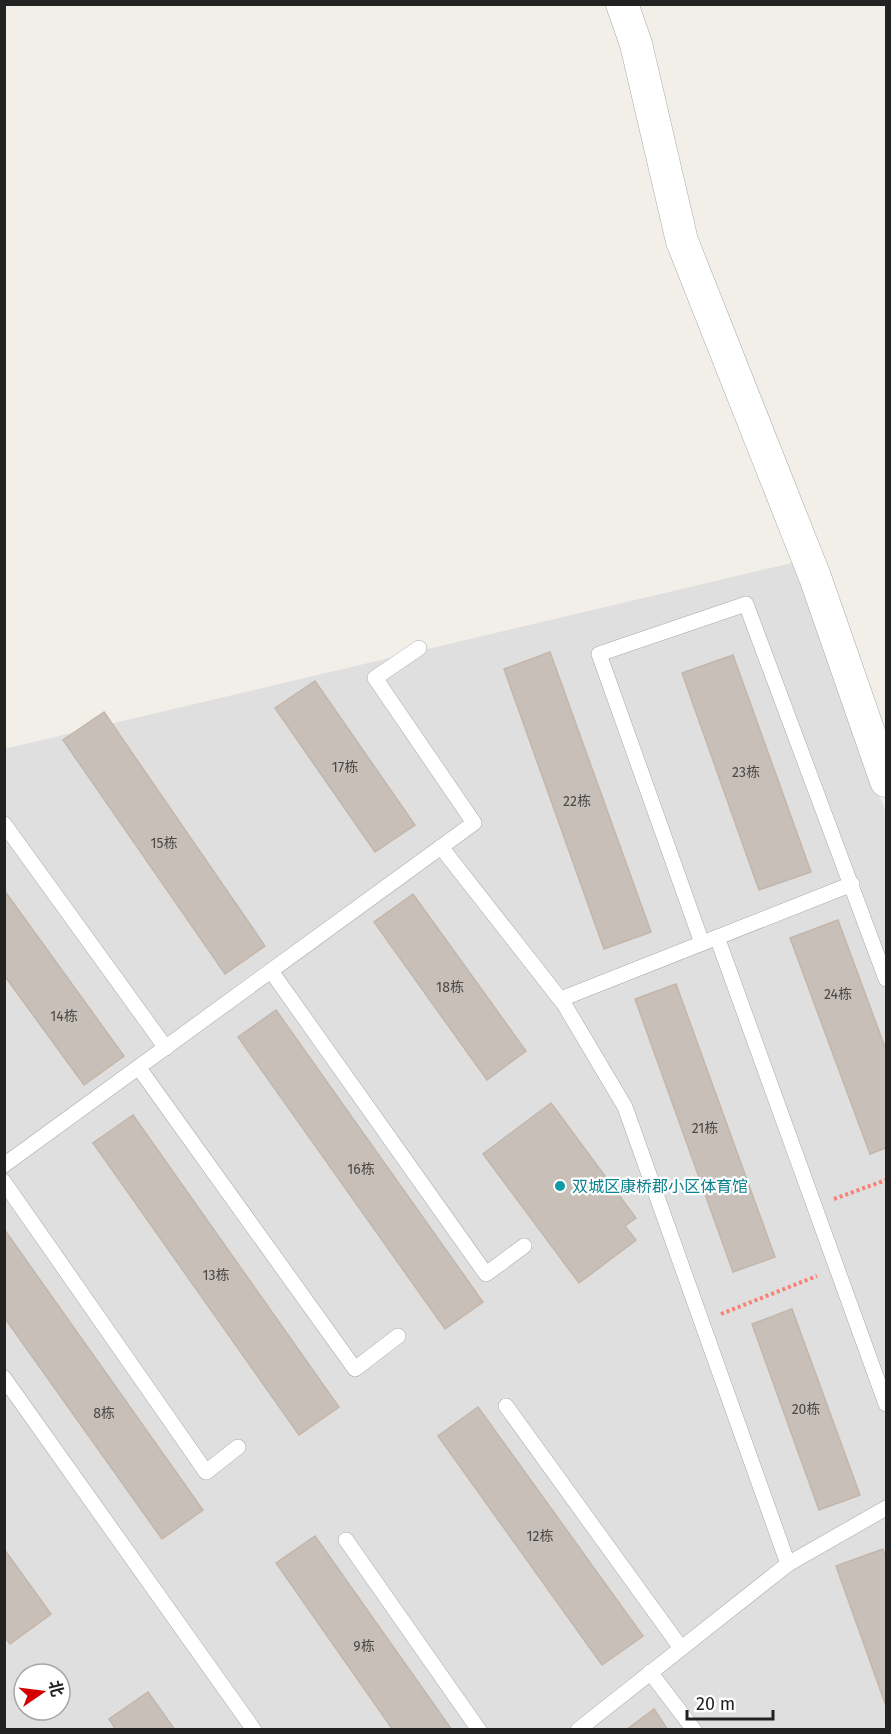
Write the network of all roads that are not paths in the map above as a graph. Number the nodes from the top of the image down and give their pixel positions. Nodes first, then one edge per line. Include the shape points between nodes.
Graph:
1 (622, 4) edge
2 (419, 648) dead end
3 (886, 781) edge
4 (4, 824) edge
5 (441, 847) junction
6 (852, 884) junction
7 (717, 937) junction
8 (702, 943) junction
9 (271, 971) junction
10 (886, 979) edge
11 (561, 999) junction
12 (166, 1048) junction
13 (139, 1068) junction
14 (4, 1145) edge
15 (9, 1161) edge
16 (4, 1182) edge
17 (524, 1246) dead end
18 (398, 1336) dead end
19 (4, 1378) edge
20 (886, 1404) edge
21 (506, 1406) dead end
22 (238, 1447) dead end
23 (886, 1508) edge
24 (346, 1540) dead end
25 (788, 1564) junction
26 (681, 1648) junction
27 (650, 1672) junction
28 (254, 1730) edge
29 (479, 1730) edge
30 (578, 1730) edge
31 (694, 1730) edge

1 - 3 street via 636,44 682,241 815,577
2 - 5 lane via 375,678 474,823
4 - 12 lane
5 - 9 lane
5 - 11 lane
6 - 7 lane
6 - 8 lane via 746,604 599,654
6 - 10 lane
7 - 8 lane
7 - 20 lane
8 - 11 lane
9 - 12 lane
9 - 17 lane via 486,1274
11 - 25 lane via 625,1107
12 - 13 lane
13 - 15 lane
13 - 18 lane via 355,1370
14 - 15 lane
16 - 22 lane via 206,1472
19 - 28 lane
21 - 26 lane
23 - 25 lane
24 - 29 lane
25 - 26 lane
26 - 27 lane
27 - 30 lane
27 - 31 lane

